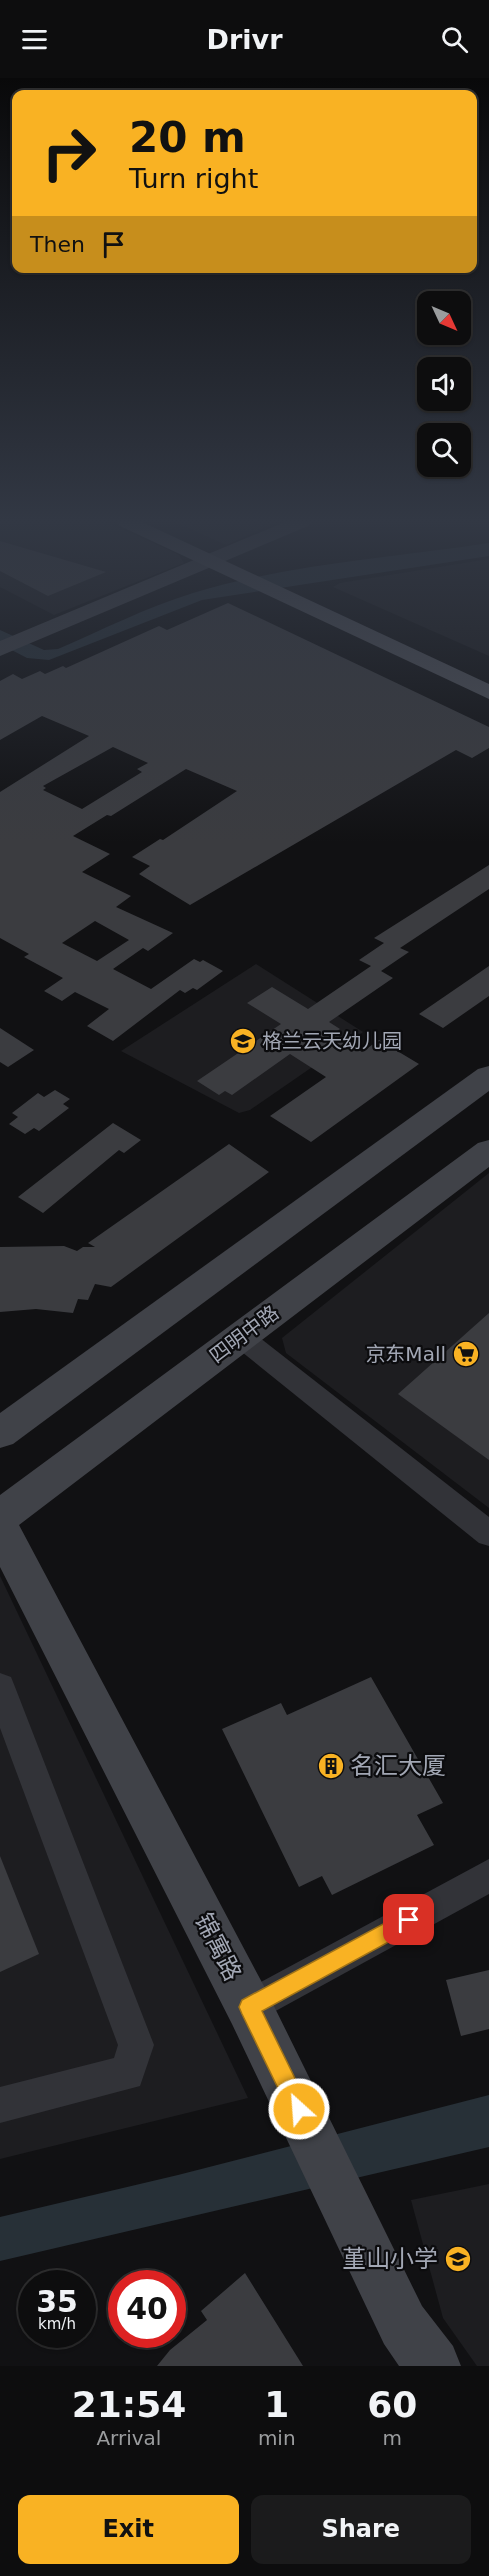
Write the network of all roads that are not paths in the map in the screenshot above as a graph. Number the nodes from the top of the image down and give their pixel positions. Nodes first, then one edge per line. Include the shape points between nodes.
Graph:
1 (47, 629) edge
2 (365, 629) edge
3 (374, 629) edge
4 (0, 649) edge
5 (489, 680) edge
6 (489, 692) edge
7 (489, 1076) edge
8 (489, 1151) edge
9 (240, 1337) junction
10 (0, 1433) edge
11 (0, 1516) edge
12 (0, 1528) edge
13 (489, 1534) edge
14 (0, 1687) edge
15 (489, 1876) edge
16 (249, 2007) junction
17 (0, 2105) edge
18 (418, 2345) edge

1 - 4 main road
2 - 6 main road
3 - 5 main road
7 - 10 main road
8 - 9 main road, 四明中路
9 - 11 main road, 四明中路
9 - 13 street
12 - 16 main road, 锦寓路
14 - 17 street via 136,2045 127,2073
15 - 16 street
16 - 18 main road, 锦寓路

